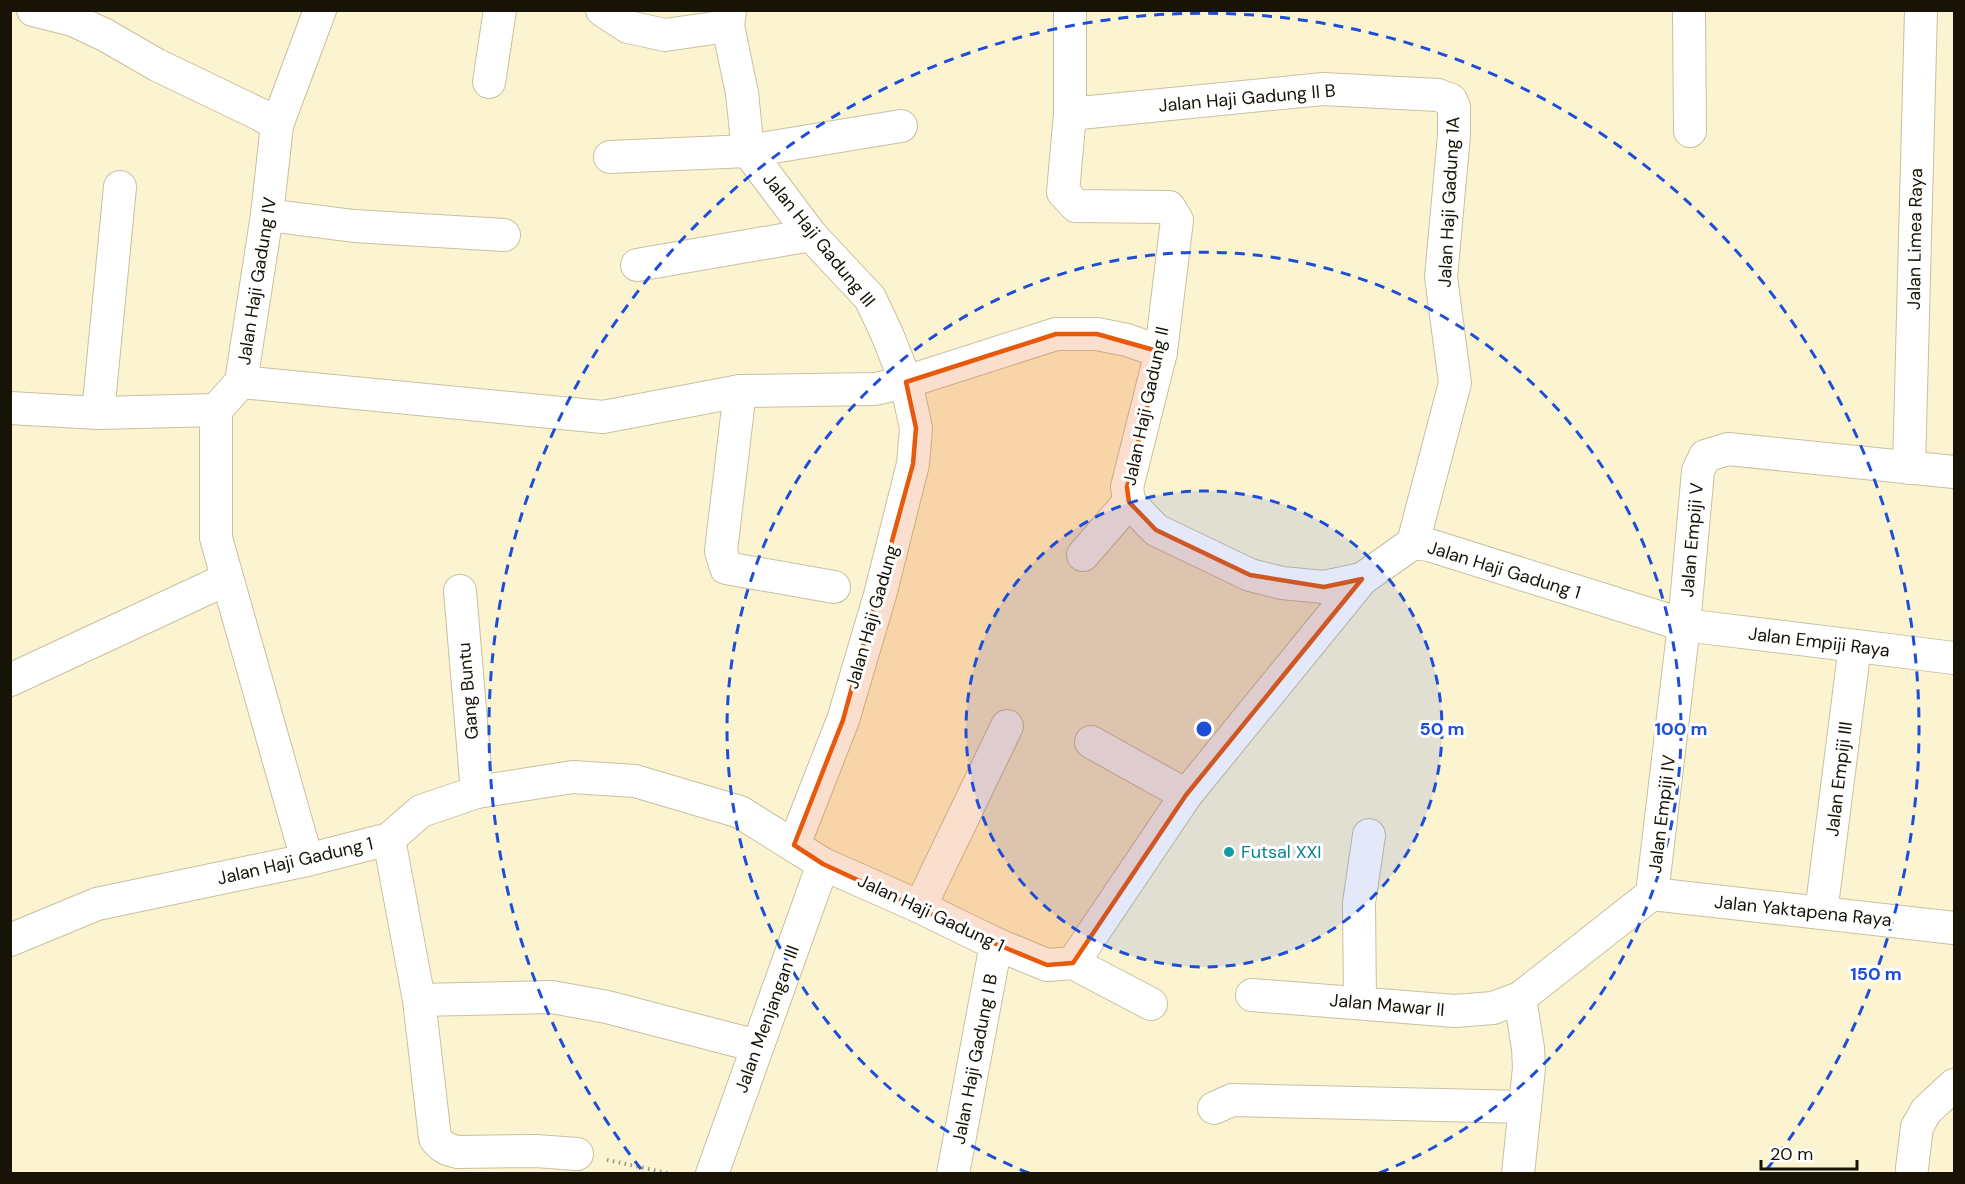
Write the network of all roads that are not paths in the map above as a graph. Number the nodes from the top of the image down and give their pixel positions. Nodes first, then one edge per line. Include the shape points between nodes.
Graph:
1 (33, 10) edge
2 (320, 10) edge
3 (500, 10) edge
4 (602, 10) edge
5 (1070, 10) edge
6 (1689, 10) edge
7 (1921, 10) edge
8 (729, 18) edge
9 (489, 82) dead end
10 (1454, 107) joint
11 (1070, 114) junction
12 (277, 125) junction
13 (901, 126) dead end
14 (1690, 131) dead end
15 (748, 152) junction
16 (610, 157) dead end
17 (120, 187) dead end
18 (267, 215) junction
19 (504, 235) dead end
20 (811, 235) junction
21 (637, 265) dead end
22 (1161, 352) junction
23 (241, 382) junction
24 (906, 382) junction
25 (740, 391) junction
26 (10, 408) edge
27 (216, 410) junction
28 (98, 412) junction
29 (1909, 468) junction
30 (1954, 472) edge
31 (1129, 502) junction
32 (1413, 543) junction
33 (1083, 555) dead end
34 (227, 579) junction
35 (1362, 579) junction
36 (834, 587) dead end
37 (460, 591) dead end
38 (1684, 625) junction
39 (1855, 646) junction
40 (1954, 658) edge
41 (10, 680) edge
42 (1007, 726) dead end
43 (1091, 742) dead end
44 (477, 792) junction
45 (1186, 795) junction
46 (1368, 835) dead end
47 (389, 839) junction
48 (794, 845) junction
49 (307, 860) junction
50 (823, 864) junction
51 (1652, 894) junction
52 (920, 907) junction
53 (1821, 913) junction
54 (1954, 928) edge
55 (10, 940) edge
56 (996, 944) junction
57 (1073, 963) junction
58 (1252, 995) dead end
59 (1520, 998) junction
60 (419, 1000) junction
61 (1360, 1003) junction
62 (1151, 1004) dead end
63 (757, 1046) junction
64 (1954, 1085) edge
65 (1525, 1107) junction
66 (1214, 1108) dead end
67 (577, 1154) road end
68 (1912, 1168) dead end
69 (712, 1173) edge
70 (953, 1173) edge
71 (1518, 1173) edge

1 - 12 street via 73,20
2 - 12 street, Jalan Haji Gadung IV
3 - 9 street
4 - 8 street via 628,27 665,35
5 - 11 street, Jalan Haji Gadung II
6 - 14 street
7 - 29 street, Jalan Limea Raya
8 - 15 street
10 - 11 street, Jalan Haji Gadung II B via 1448,97 1438,95 1323,89
10 - 32 street, Jalan Haji Gadung 1A via 1441,277 1455,383
11 - 22 street, Jalan Haji Gadung II via 1063,192 1076,206 1169,207 1177,220
12 - 18 street, Jalan Haji Gadung IV
13 - 15 street
15 - 16 street
15 - 20 street, Jalan Haji Gadung III
17 - 28 street
18 - 19 street via 354,226
18 - 23 street, Jalan Haji Gadung IV
20 - 21 street
20 - 24 street, Jalan Haji Gadung III via 870,298
22 - 24 street via 1097,334 1056,334
22 - 31 street, Jalan Haji Gadung II via 1127,487
23 - 25 street via 603,417
23 - 27 street, Jalan Haji Gadung IV
24 - 25 street via 875,389
24 - 48 street, Jalan Haji Gadung via 916,428 906,490 843,720
25 - 36 street via 721,551 726,568
26 - 28 street
27 - 28 street
27 - 34 street via 216,538
29 - 30 street
29 - 38 street, Jalan Empiji V via 1728,449 1705,456 1698,471
31 - 33 street
31 - 35 street, Jalan Haji Gadung II via 1156,530 1250,575 1324,587
32 - 35 street, Jalan Haji Gadung 1
32 - 38 street, Jalan Haji Gadung 1
34 - 41 street
34 - 49 street
35 - 45 street, Jalan Haji Gadung 1
37 - 44 street, Gang Buntu
38 - 39 street, Jalan Empiji Raya
38 - 51 street, Jalan Empiji IV
39 - 40 street, Jalan Empiji Raya
39 - 53 street, Jalan Empiji III
42 - 52 street
43 - 45 street
44 - 47 street, Jalan Haji Gadung 1 via 421,811
44 - 48 street, Jalan Haji Gadung 1 via 573,777 635,781 740,812
45 - 57 street, Jalan Haji Gadung 1
46 - 61 street via 1359,903
47 - 49 street, Jalan Haji Gadung 1
47 - 60 street
48 - 50 street, Jalan Haji Gadung 1
49 - 55 street, Jalan Haji Gadung 1 via 97,904
50 - 52 street, Jalan Haji Gadung 1
50 - 63 street, Jalan Menjangan III
51 - 53 street, Jalan Yaktapena Raya
51 - 59 street, Jalan Mawar II
52 - 56 street, Jalan Haji Gadung 1
53 - 54 street, Jalan Yaktapena Raya
56 - 57 street, Jalan Haji Gadung 1 via 1047,964
56 - 70 street, Jalan Haji Gadung I B
57 - 62 street
58 - 61 street, Jalan Mawar II
59 - 61 street, Jalan Mawar II via 1493,1008 1455,1011
59 - 65 street via 1529,1068
60 - 63 street via 552,997 607,1007
60 - 67 street via 435,1138 440,1144 458,1152
63 - 69 street, Jalan Menjangan III
64 - 68 street via 1926,1111 1917,1127
65 - 66 street via 1232,1100
65 - 71 street

